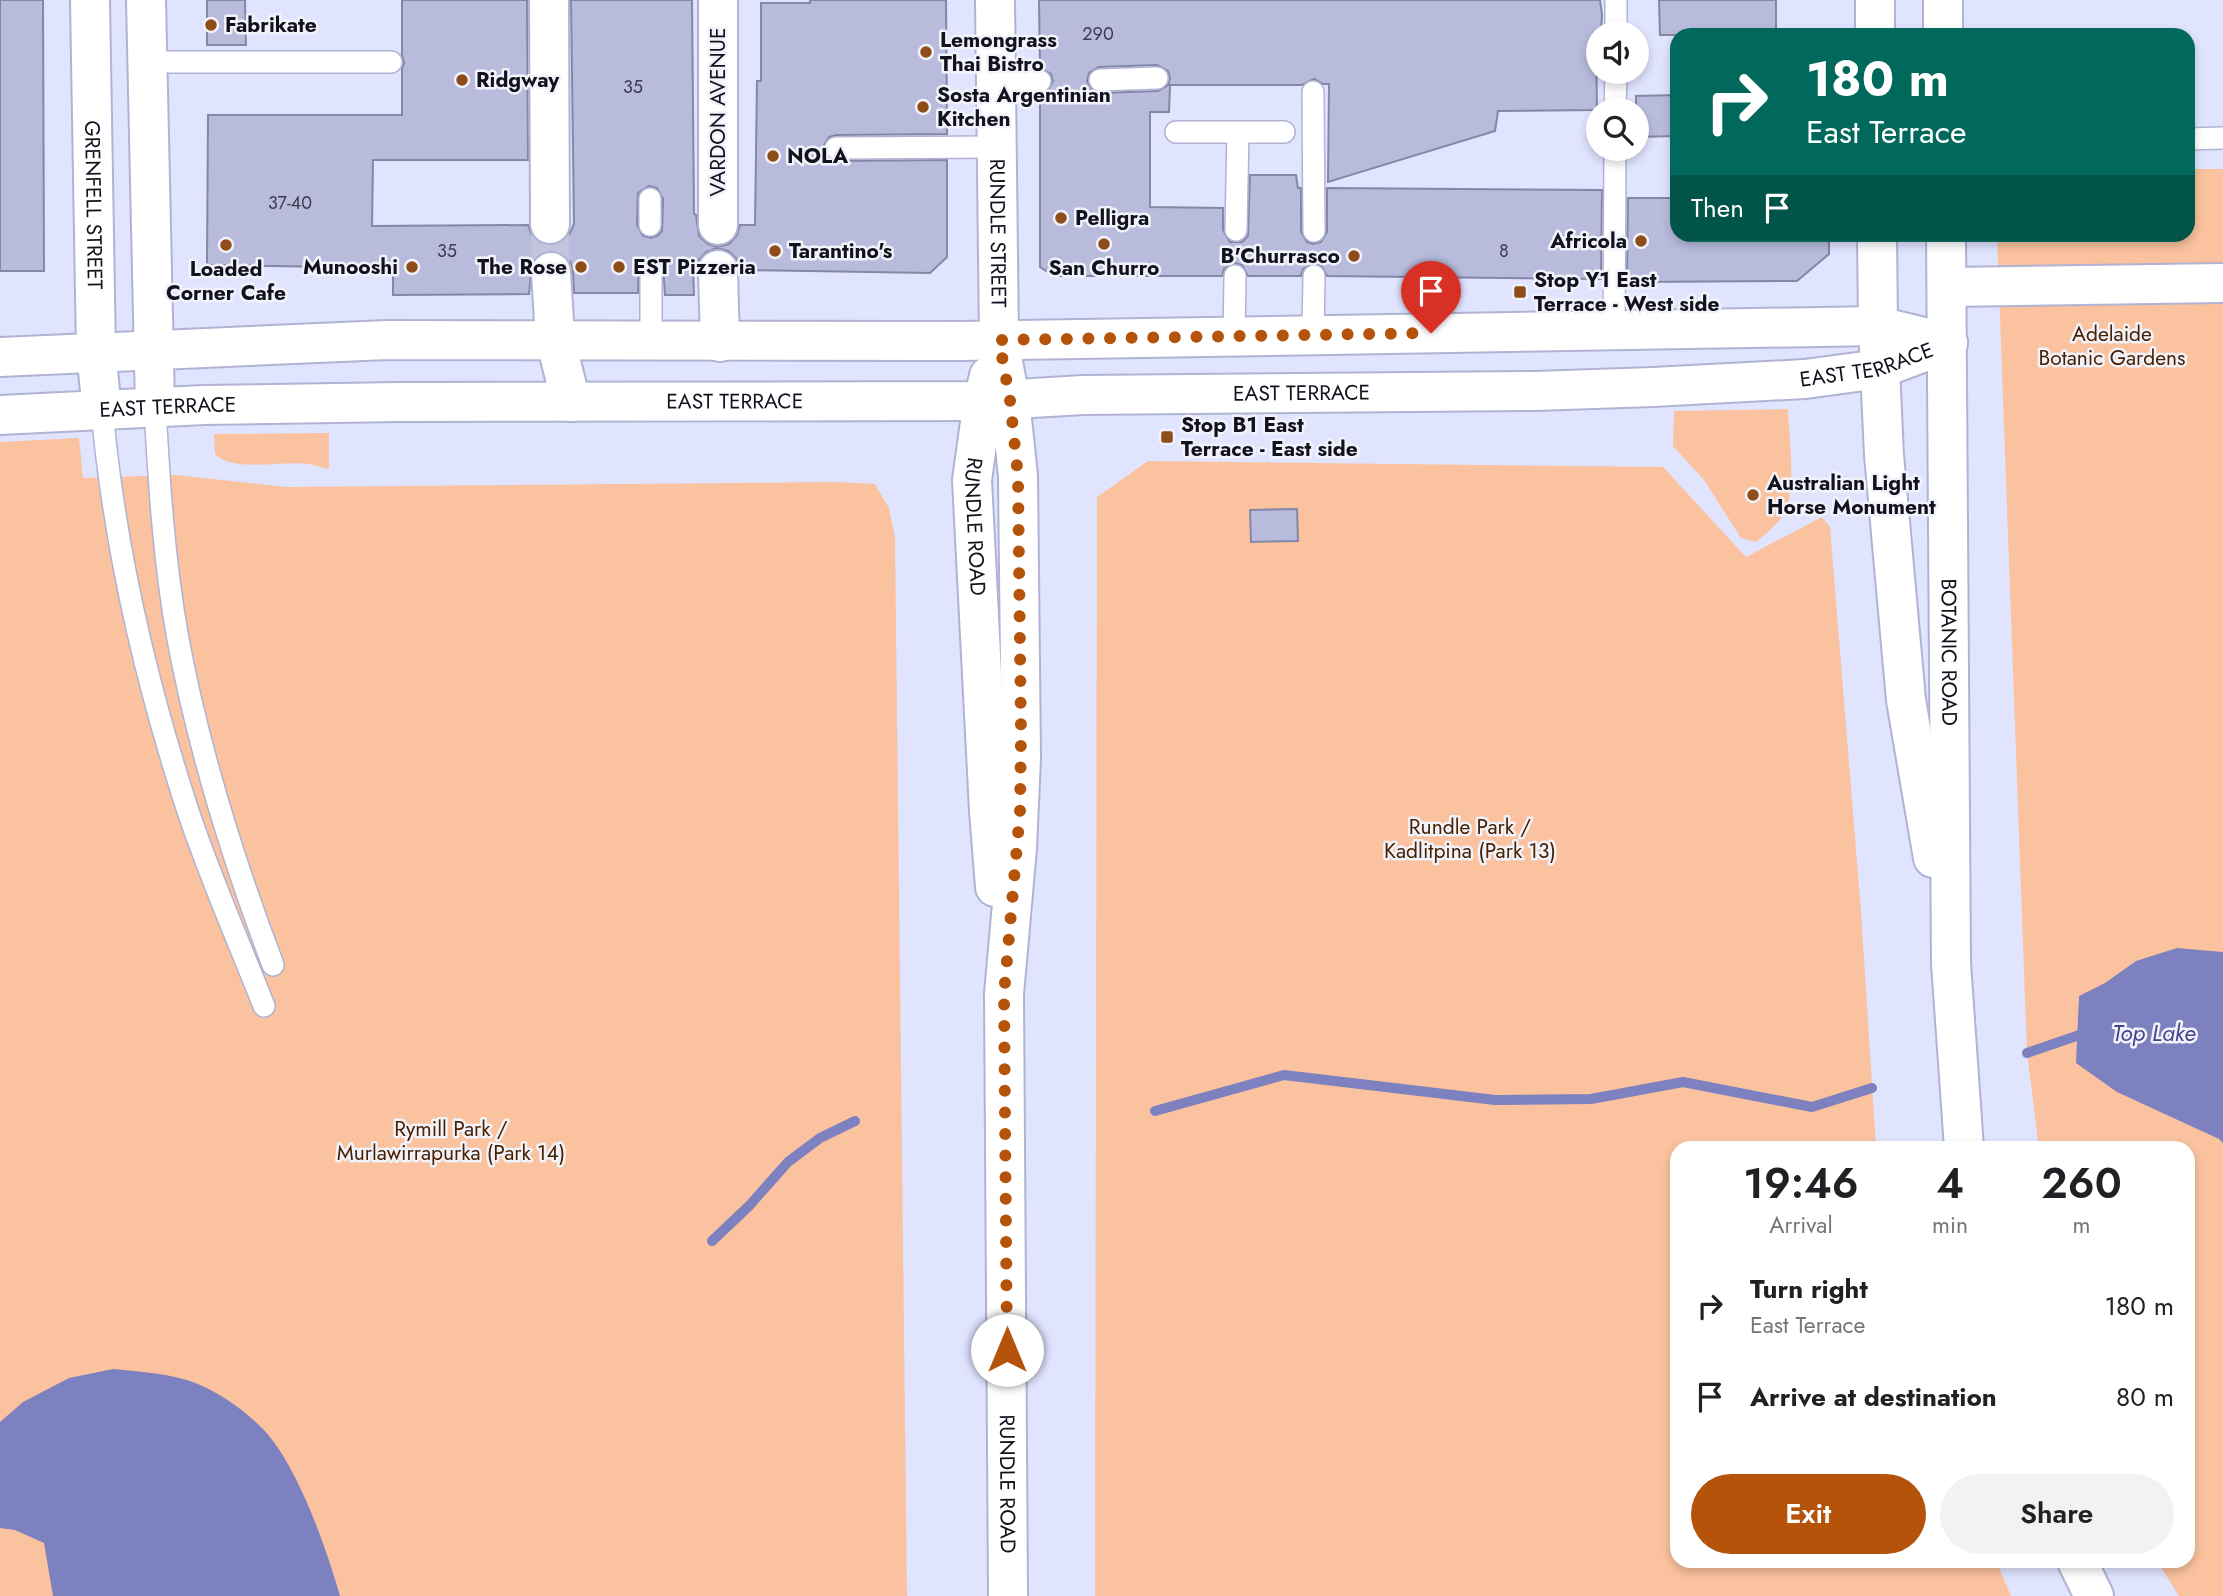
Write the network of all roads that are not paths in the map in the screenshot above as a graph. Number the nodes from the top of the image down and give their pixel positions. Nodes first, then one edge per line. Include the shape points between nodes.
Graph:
1 (90, 0) edge
2 (146, 0) edge
3 (550, 0) edge
4 (718, 0) edge
5 (995, 0) edge
6 (1616, 0) edge
7 (1875, 0) edge
8 (1943, 0) edge
9 (1616, 21) edge
10 (1875, 28) edge
11 (1943, 28) edge
12 (147, 62) junction
13 (391, 62) dead end
14 (1157, 78) dead end
15 (1100, 80) dead end
16 (1040, 81) dead end
17 (996, 82) junction
18 (1313, 92) dead end
19 (1176, 132) dead end
20 (1238, 132) junction
21 (1284, 132) dead end
22 (2223, 138) edge
23 (2195, 139) edge
24 (997, 147) junction
25 (836, 148) dead end
26 (1615, 161) edge
27 (650, 199) dead end
28 (550, 225) tunnel mouth
29 (650, 225) dead end
30 (718, 225) dead end
31 (1236, 230) dead end
32 (1314, 231) dead end
33 (1877, 242) edge
34 (1946, 242) edge
35 (718, 270) dead end
36 (650, 271) dead end
37 (551, 272) tunnel mouth
38 (1235, 276) dead end
39 (1314, 276) dead end
40 (2223, 283) edge
41 (1948, 287) junction
42 (1878, 326) junction
43 (1614, 330) junction
44 (1534, 331) junction
45 (1313, 335) junction
46 (1234, 336) junction
47 (555, 338) junction
48 (999, 340) junction
49 (651, 341) junction
50 (720, 342) junction
51 (1948, 343) junction
52 (153, 348) junction
53 (96, 352) junction
54 (0, 357) edge
55 (1879, 369) junction
56 (1535, 391) junction
57 (996, 400) junction
58 (733, 401) junction
59 (571, 402) junction
60 (155, 407) junction
61 (102, 410) junction
62 (0, 415) edge
63 (240, 873) junction
64 (215, 881) junction
65 (1951, 963) junction
66 (273, 965) dead end
67 (264, 1006) dead end
68 (1964, 1141) edge
69 (2080, 1568) edge
70 (1008, 1596) edge
71 (2094, 1596) edge

1 - 53 main road, GRENFELL STREET
2 - 12 main road
3 - 28 main road
4 - 30 main road, VARDON AVENUE
5 - 17 main road, RUNDLE STREET
6 - 9 lane
7 - 10 main road
8 - 11 main road
12 - 13 lane
12 - 52 main road
14 - 15 lane
16 - 17 lane
17 - 24 main road, RUNDLE STREET
18 - 32 lane
19 - 20 lane
20 - 21 lane
20 - 31 lane
22 - 23 lane
24 - 25 lane
24 - 48 main road, RUNDLE STREET
26 - 43 lane
27 - 29 lane
33 - 42 main road, BOTANIC ROAD
34 - 41 main road, BOTANIC ROAD
35 - 50 main road
36 - 49 lane
37 - 47 main road
38 - 46 lane
39 - 45 lane
40 - 41 main road
41 - 51 main road, BOTANIC ROAD
42 - 43 main road, EAST TERRACE
42 - 51 main road, EAST TERRACE
42 - 55 main road, BOTANIC ROAD
43 - 44 main road, EAST TERRACE
44 - 45 main road, EAST TERRACE
44 - 56 main road
45 - 46 main road, EAST TERRACE
46 - 48 main road, EAST TERRACE
47 - 49 main road, EAST TERRACE
47 - 52 main road, EAST TERRACE
47 - 59 main road
48 - 50 main road, EAST TERRACE
48 - 57 main road, RUNDLE ROAD
49 - 50 main road, EAST TERRACE
50 - 58 main road
51 - 55 main road, EAST TERRACE
51 - 65 main road, BOTANIC ROAD
52 - 53 main road, EAST TERRACE
52 - 60 main road
53 - 54 main road, EAST TERRACE
53 - 61 main road, GRENFELL STREET
55 - 56 main road, EAST TERRACE via 1805,379
55 - 65 main road, BOTANIC ROAD via 1906,700
56 - 57 main road, EAST TERRACE via 1083,395
57 - 58 main road, EAST TERRACE
57 - 70 main road, RUNDLE ROAD via 1018,476 1021,758 1004,994
58 - 59 main road, EAST TERRACE
59 - 60 main road, EAST TERRACE
60 - 61 main road, EAST TERRACE
60 - 63 lane via 177,632 211,782
61 - 62 main road, EAST TERRACE
61 - 64 lane via 108,475 129,590 168,745
63 - 64 lane
63 - 66 lane
64 - 67 lane
65 - 68 main road, BOTANIC ROAD
69 - 71 main road

